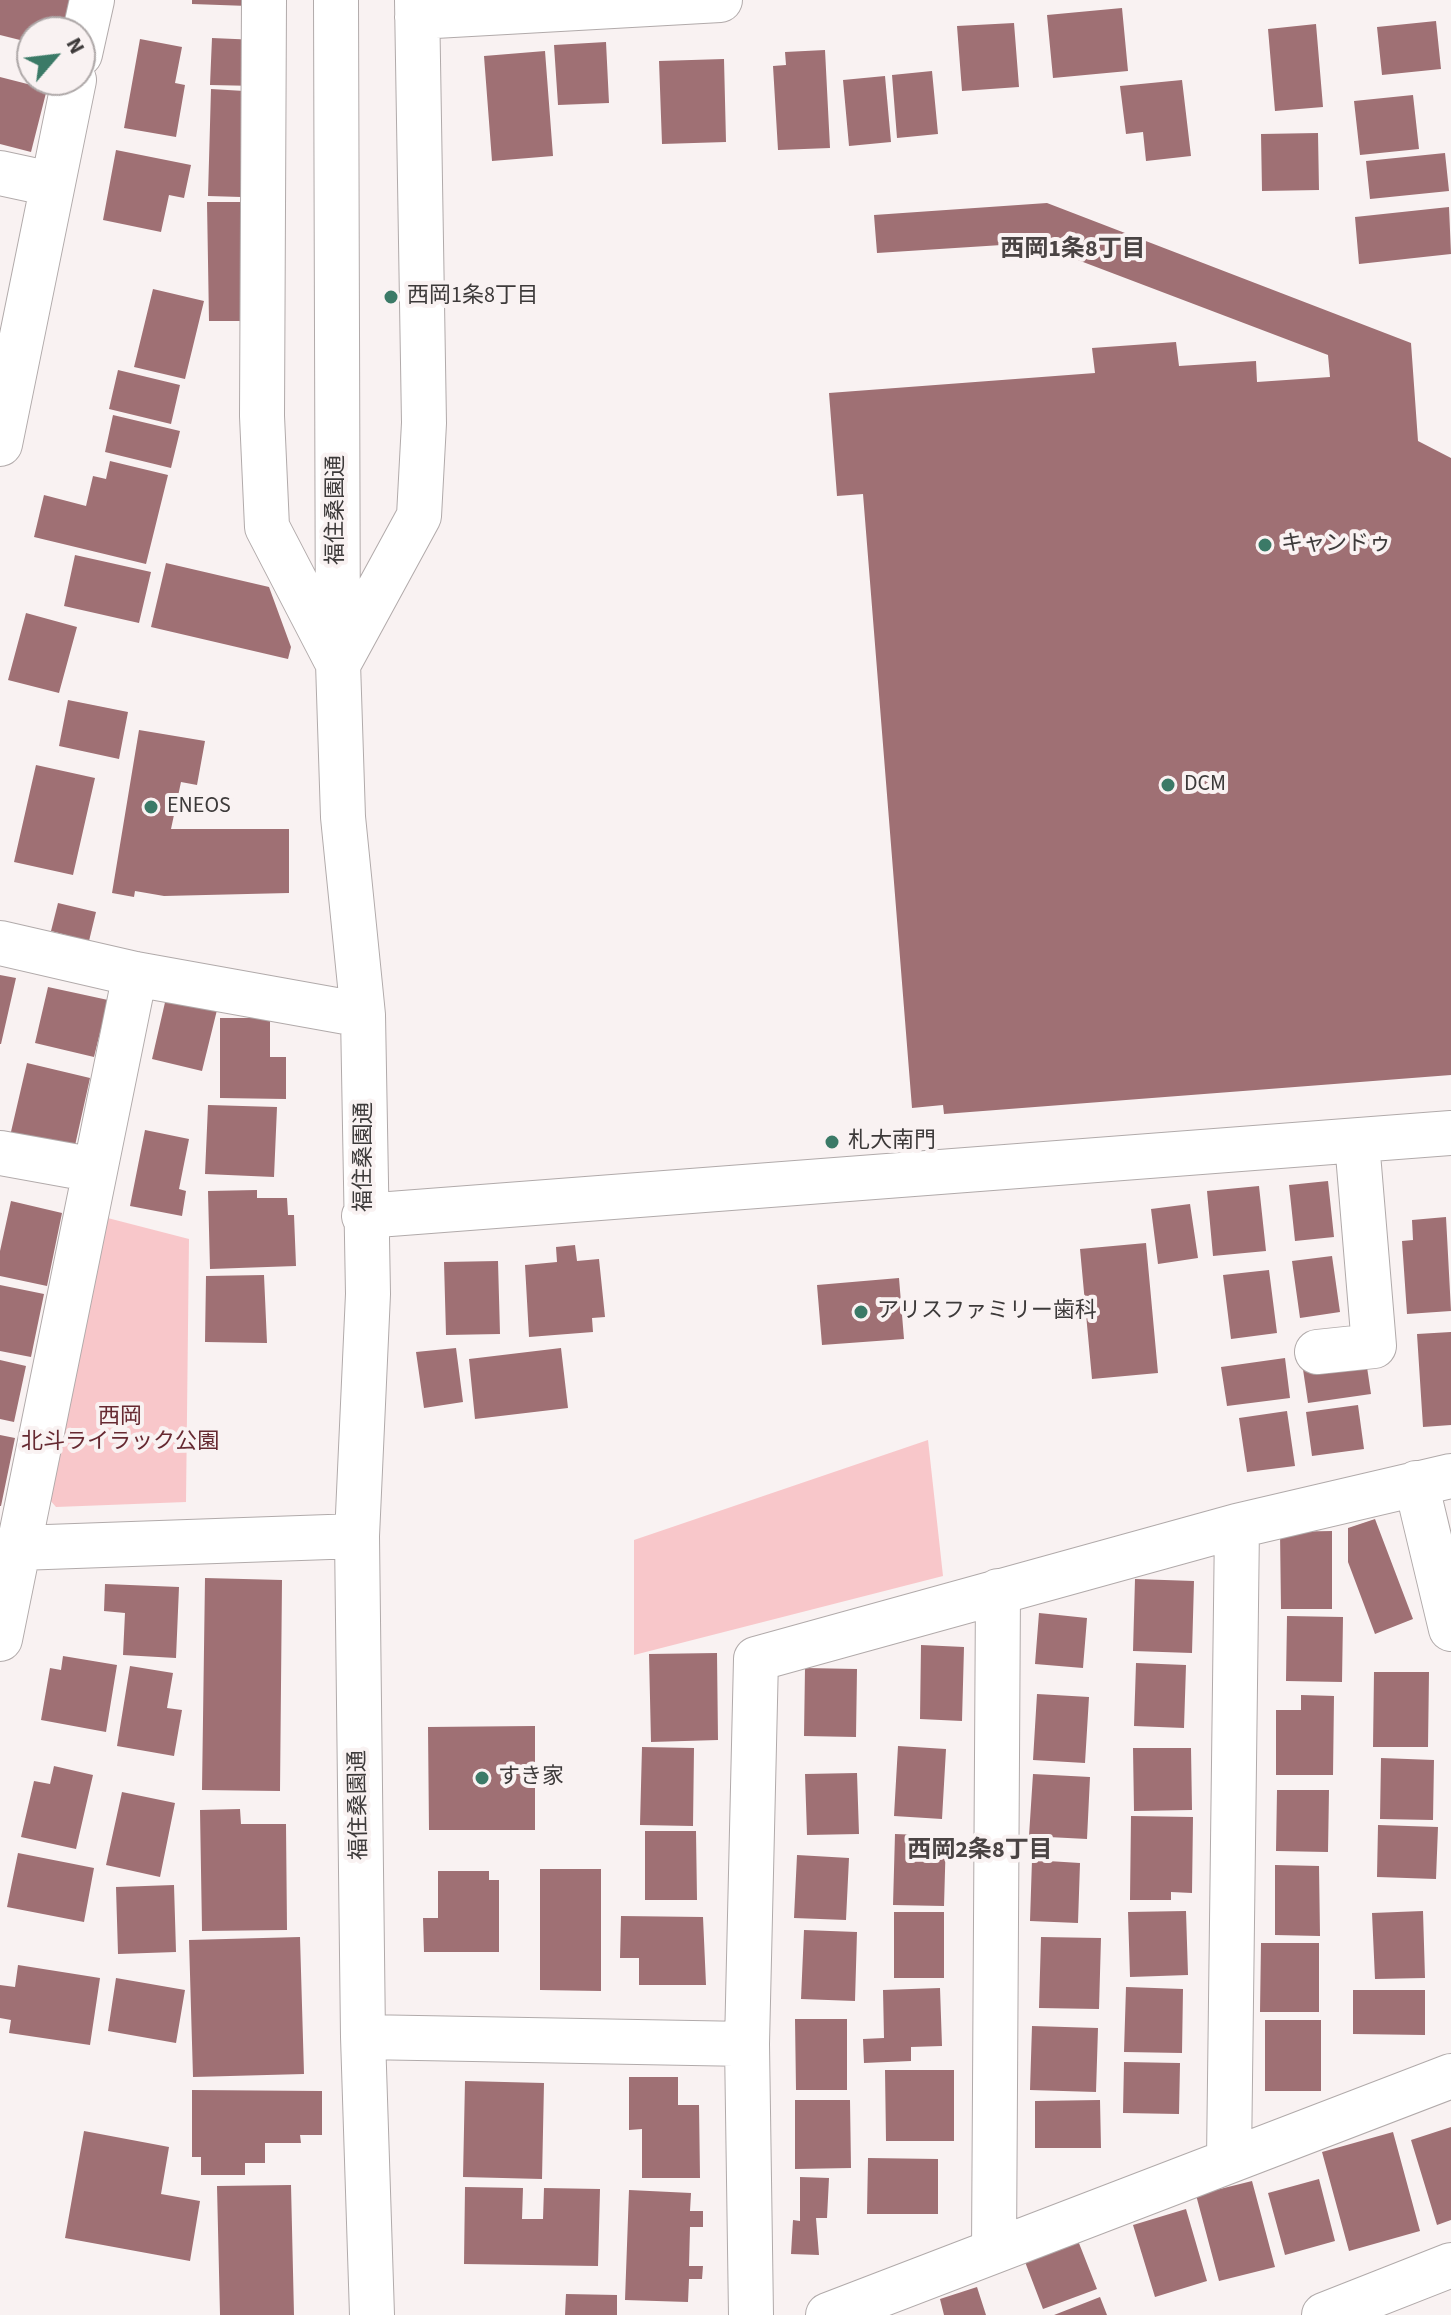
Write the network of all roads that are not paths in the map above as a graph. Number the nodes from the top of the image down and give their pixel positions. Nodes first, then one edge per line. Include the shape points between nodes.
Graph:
1 (264, 0) edge
2 (336, 0) edge
3 (720, 0) edge
4 (618, 4) edge
5 (417, 8) edge
6 (70, 96) edge
7 (0, 173) edge
8 (51, 184) junction
9 (0, 444) edge
10 (338, 663) junction
11 (0, 943) edge
12 (135, 974) junction
13 (363, 1015) junction
14 (1451, 1133) edge
15 (1357, 1142) junction
16 (0, 1153) edge
17 (95, 1170) junction
18 (364, 1216) junction
19 (1317, 1352) dead end
20 (1434, 1479) edge
21 (1237, 1526) junction
22 (357, 1536) junction
23 (19, 1548) junction
24 (998, 1591) junction
25 (1451, 1629) edge
26 (0, 1639) edge
27 (363, 2037) junction
28 (747, 2044) junction
29 (1451, 2076) edge
30 (1229, 2159) junction
31 (994, 2250) junction
32 (1451, 2265) edge
33 (372, 2315) edge
34 (751, 2315) edge
35 (828, 2315) edge
36 (1324, 2315) edge

1 - 10 street via 262,416 267,527
2 - 10 street, 福住桑園通
3 - 4 street
4 - 5 street
5 - 10 street via 424,423 419,516
6 - 8 street
7 - 8 street
8 - 9 street
10 - 13 street, 福住桑園通 via 343,817
11 - 12 street
12 - 13 street
12 - 17 street
13 - 18 street, 福住桑園通
14 - 15 street
15 - 18 street
15 - 19 street via 1374,1346
16 - 17 street
17 - 23 street
18 - 22 street, 福住桑園通 via 368,1294
20 - 21 street
20 - 25 street
21 - 24 street
21 - 30 street
22 - 23 street
22 - 27 street, 福住桑園通
23 - 26 street
24 - 28 street via 756,1659
24 - 31 street
27 - 28 street
27 - 33 street, 福住桑園通
28 - 34 street
29 - 30 street
30 - 31 street
31 - 35 street
32 - 36 street

